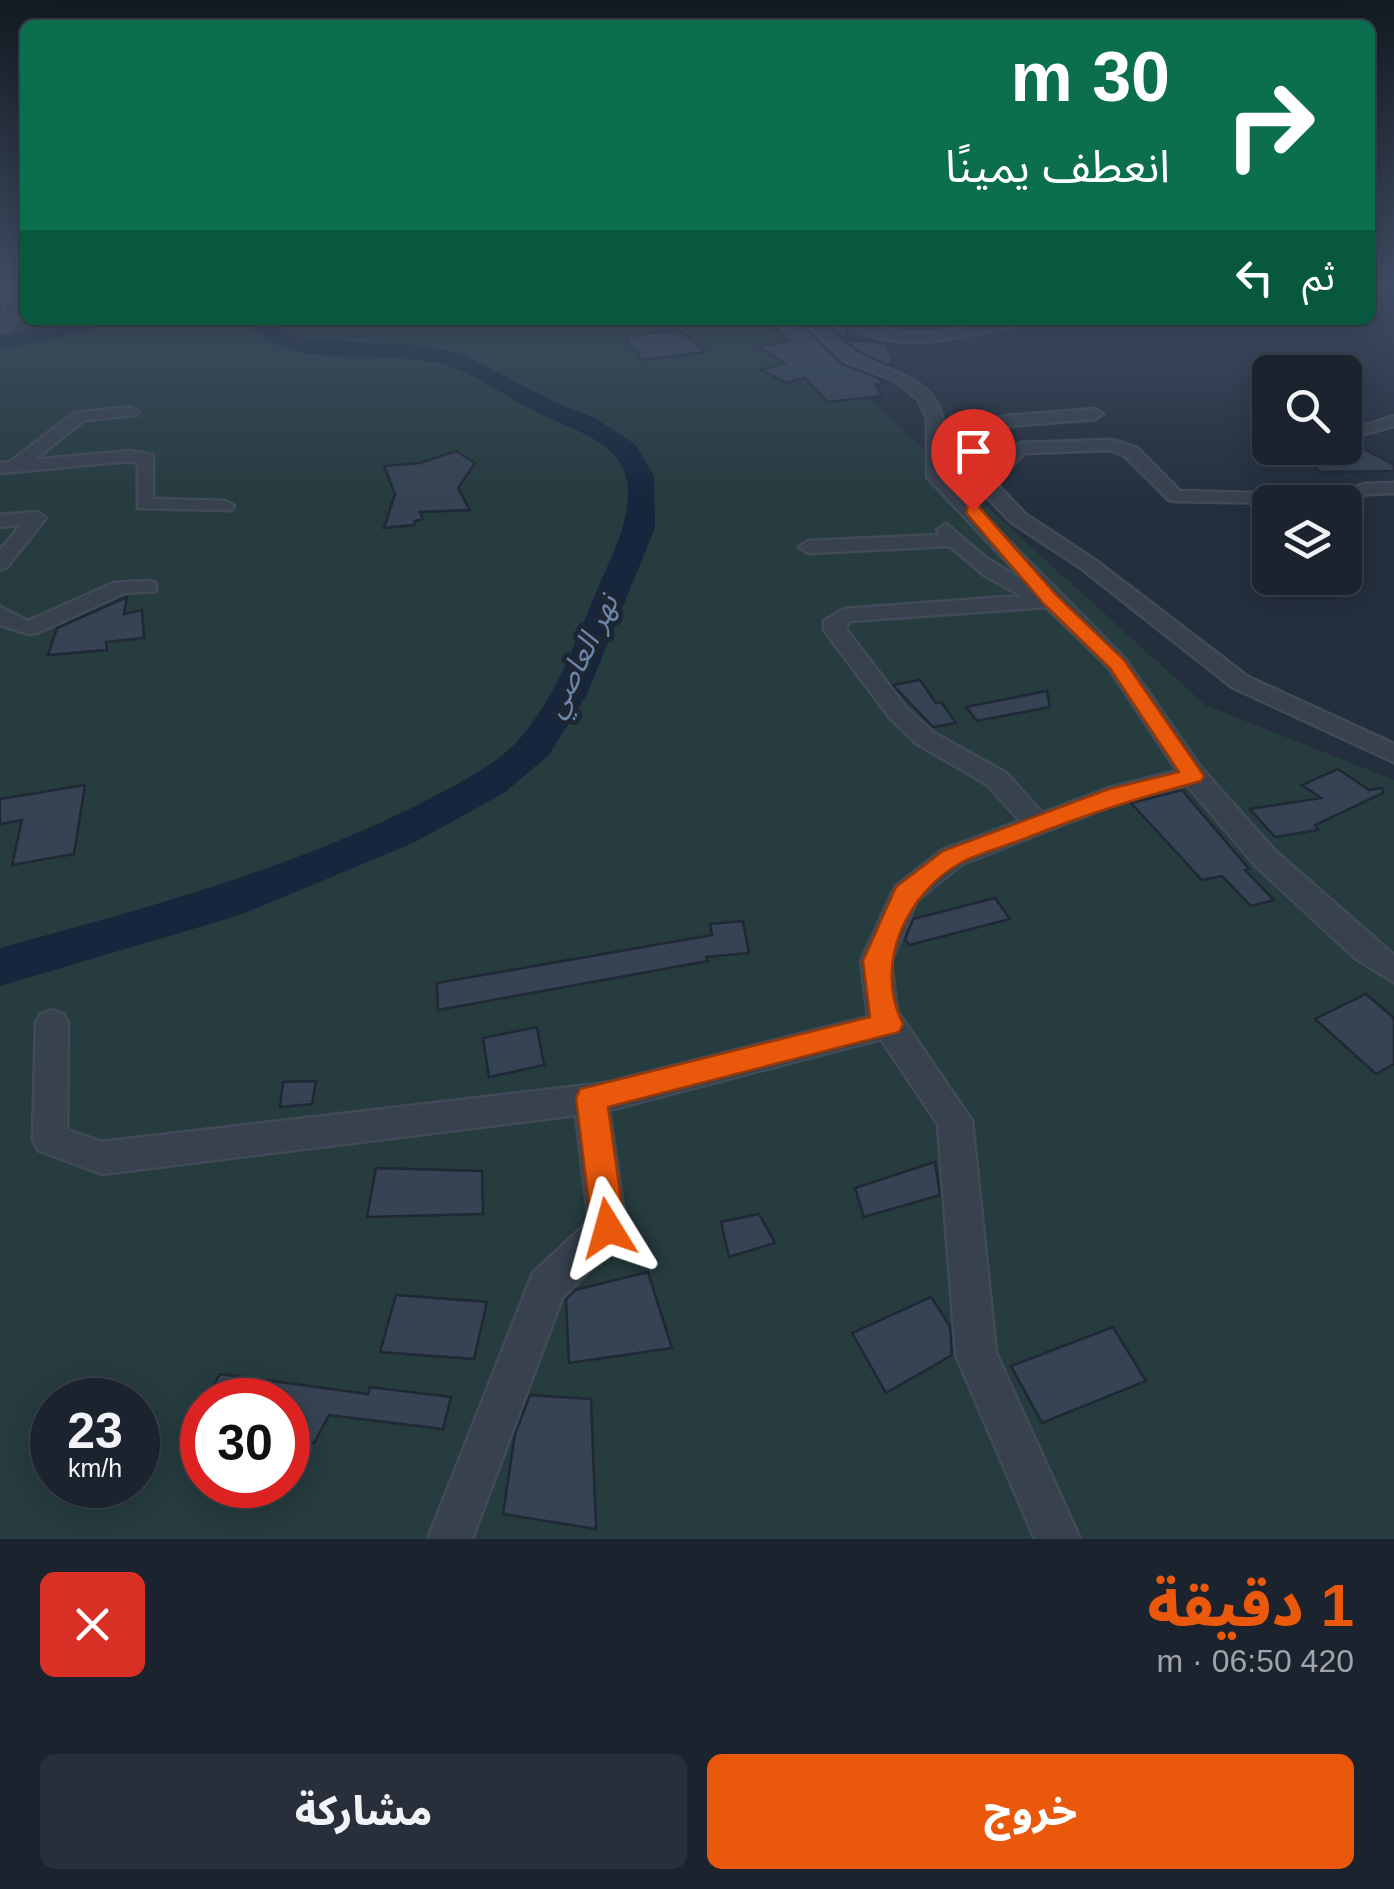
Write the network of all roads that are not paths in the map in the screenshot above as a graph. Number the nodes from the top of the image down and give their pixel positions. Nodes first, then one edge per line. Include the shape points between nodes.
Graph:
1 (849, 357) edge
2 (130, 412) dead end
3 (1095, 414) dead end
4 (1394, 421) edge
5 (1363, 429) dead end
6 (937, 438) junction
7 (6, 468) edge
8 (1394, 478) edge
9 (984, 480) junction
10 (1364, 488) junction
11 (1394, 488) edge
12 (225, 506) dead end
13 (0, 520) edge
14 (809, 547) dead end
15 (0, 563) edge
16 (148, 586) dead end
17 (1051, 600) junction
18 (0, 613) edge
19 (1394, 754) edge
20 (1193, 776) junction
21 (1038, 825) junction
22 (1394, 970) edge
23 (52, 1022) dead end
24 (889, 1024) junction
25 (591, 1098) junction
26 (450, 1539) edge
27 (1058, 1539) edge

1 - 6 street via 912,382 933,411
2 - 7 street via 80,416
3 - 6 street via 1007,421
4 - 5 street
6 - 9 street
6 - 17 street via 930,452 936,477
7 - 12 street via 129,456 147,460 144,504
8 - 10 street
9 - 10 street via 1021,448 1092,444 1131,452 1175,496 1336,501
9 - 19 street via 1018,518 1240,682
10 - 11 street
13 - 15 street via 37,518
14 - 17 street via 950,535 1024,590
16 - 18 street via 121,587 29,628
17 - 20 street via 1117,664
17 - 21 street via 844,615 835,621 835,630 900,714 924,738 997,779
20 - 21 street via 1118,794
20 - 22 street via 1265,858
21 - 24 street via 952,857 905,894 876,961
23 - 25 street via 50,1139 102,1158
24 - 25 street
24 - 27 street via 955,1121 976,1355
25 - 26 street via 608,1228 547,1286

